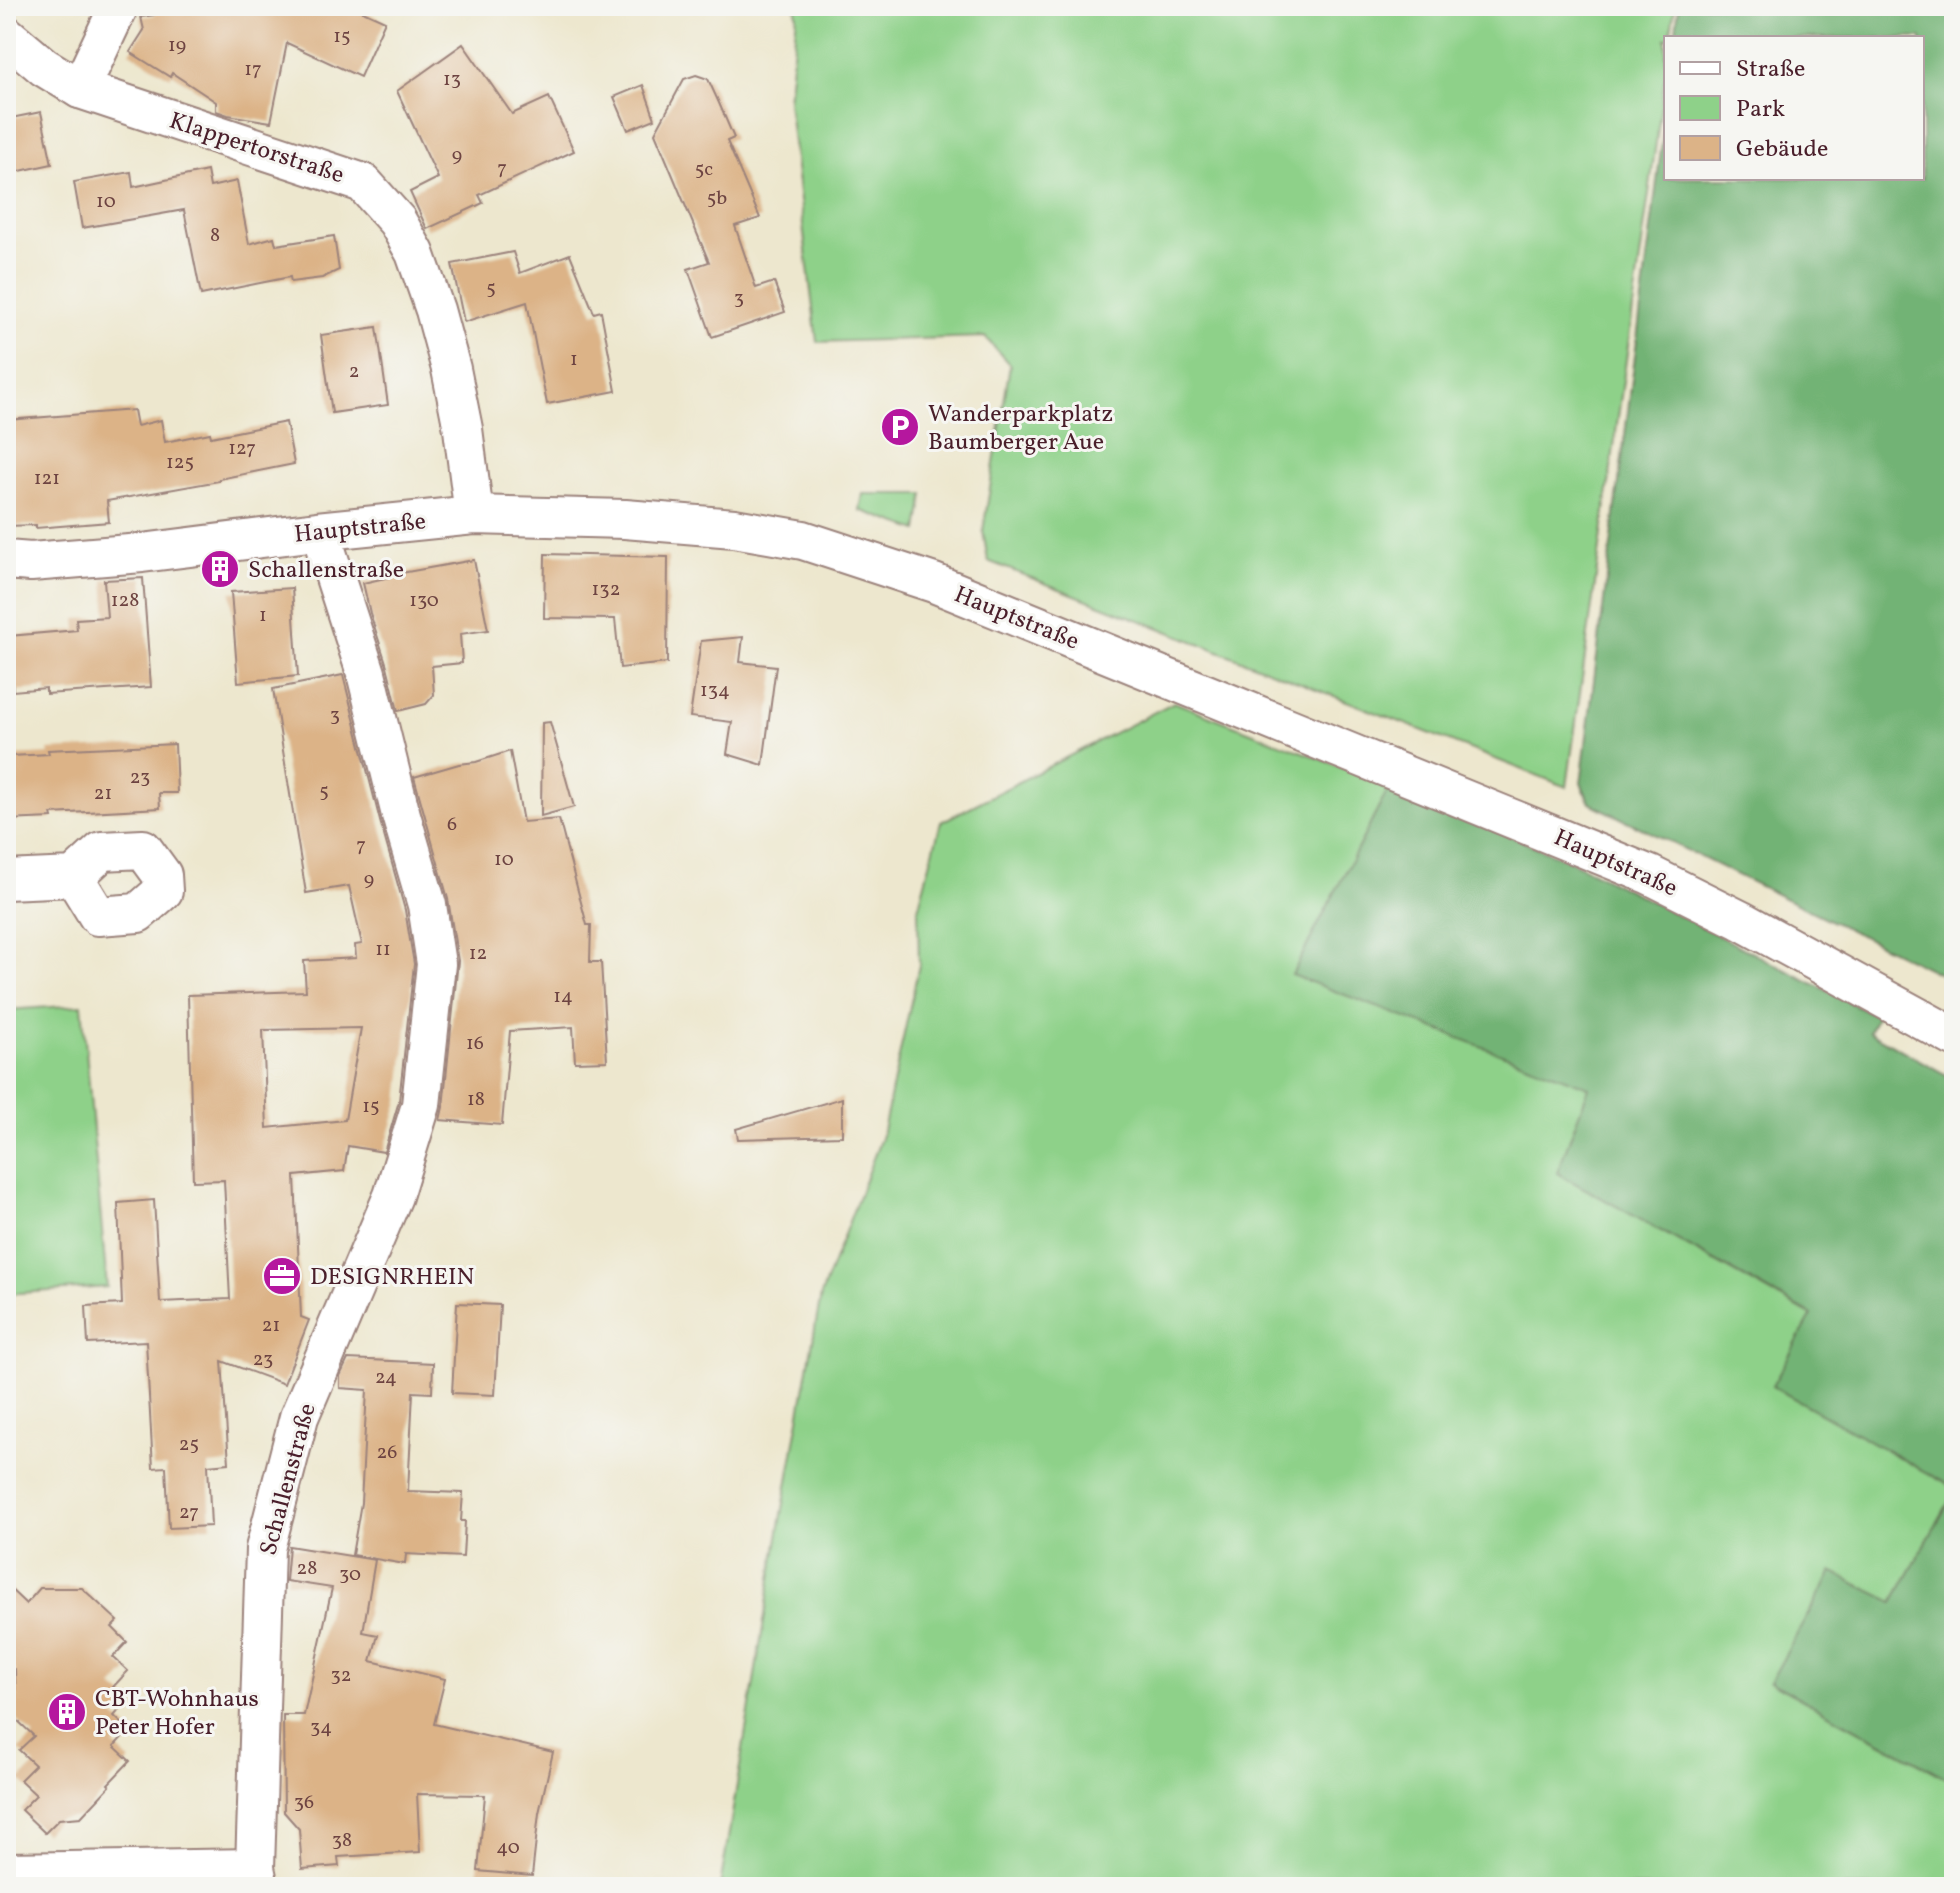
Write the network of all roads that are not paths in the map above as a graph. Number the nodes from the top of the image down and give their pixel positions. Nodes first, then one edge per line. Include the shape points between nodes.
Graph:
1 (119, 6) edge
2 (6, 35) edge
3 (80, 89) junction
4 (474, 515) junction
5 (320, 531) junction
6 (6, 560) edge
7 (74, 877) dead end
8 (6, 880) edge
9 (1954, 1037) edge
10 (6, 1872) edge
11 (257, 1877) edge

1 - 3 street
2 - 3 street, Klappertorstraße
3 - 4 street, Klappertorstraße via 363,183 397,221 435,310 463,429
4 - 5 street, Hauptstraße
4 - 9 street, Hauptstraße via 734,528 803,540 934,583 1650,875
5 - 6 street, Hauptstraße via 142,553
5 - 11 street, Schallenstraße via 366,673 427,905 436,964 421,1105 393,1196 299,1417 265,1549
7 - 8 street
10 - 11 street

